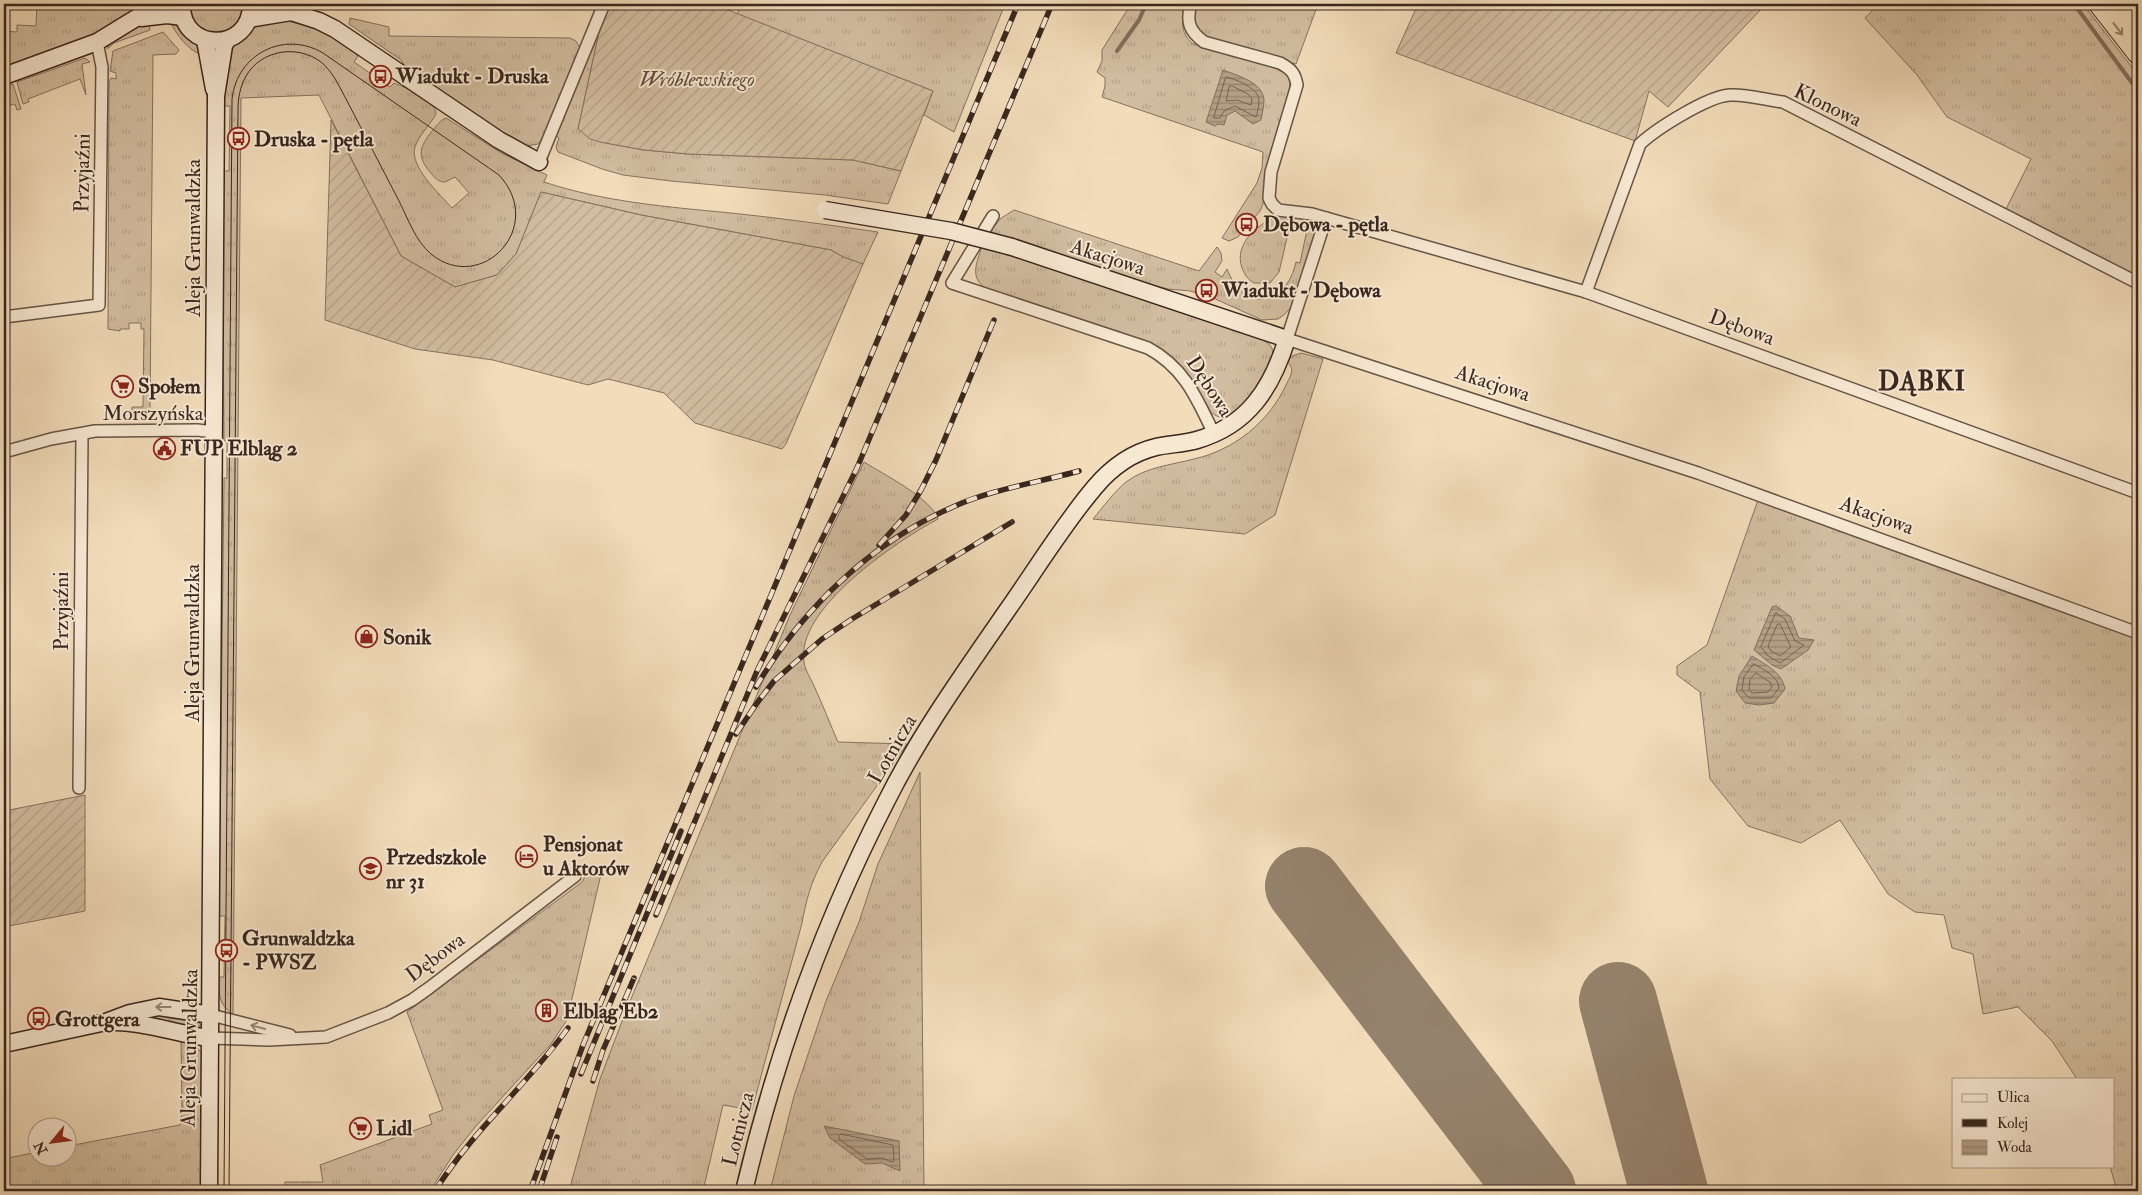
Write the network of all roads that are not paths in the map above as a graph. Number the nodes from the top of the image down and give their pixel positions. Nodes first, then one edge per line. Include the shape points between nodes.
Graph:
1 (159, 4) edge
2 (276, 4) edge
3 (604, 4) edge
4 (1191, 4) edge
5 (2098, 4) edge
6 (2124, 4) edge
7 (183, 10) edge
8 (250, 11) edge
9 (292, 12) junction
10 (137, 19) junction
11 (2138, 22) edge
12 (205, 40) junction
13 (227, 40) junction
14 (97, 42) junction
15 (2138, 54) edge
16 (4, 76) edge
17 (216, 96) junction
18 (539, 162) joint
19 (824, 210) dead end
20 (993, 216) dead end
21 (1326, 218) junction
22 (2138, 284) edge
23 (1586, 292) junction
24 (4, 317) edge
25 (1287, 339) junction
26 (214, 432) junction
27 (82, 434) junction
28 (1214, 434) junction
29 (4, 452) edge
30 (2138, 493) edge
31 (2138, 633) edge
32 (79, 788) dead end
33 (574, 876) dead end
34 (211, 1015) junction
35 (106, 1022) junction
36 (211, 1038) junction
37 (304, 1038) junction
38 (4, 1044) edge
39 (209, 1191) edge
40 (744, 1191) edge

1 - 10 street
2 - 9 street
3 - 18 street
4 - 21 street, Dębowa via 1189,26 1204,42 1280,63 1295,74 1297,85 1271,172 1269,198 1278,210 1300,211
5 -> 15 highway
6 - 11 highway
7 - 10 street
7 - 12 street via 194,33
8 - 9 street
8 - 13 street via 243,30
9 - 18 street via 335,29 499,140
10 - 14 street
12 - 13 street
12 - 17 street, Aleja Grunwaldzka
13 - 17 street, Aleja Grunwaldzka
14 - 16 street
14 - 24 street, Przyjaźni via 102,67 99,304
17 - 26 street, Aleja Grunwaldzka
19 - 25 street, Akacjowa, bridge via 951,231
20 - 28 street, Dębowa via 952,283 1148,348 1163,356 1188,383
21 - 23 street, Dębowa
21 - 25 street, Dębowa
22 - 23 street, Klonowa via 1783,102 1730,95 1697,107 1640,144
23 - 30 street, Dębowa
25 - 28 street, Dębowa via 1277,370 1259,399 1238,420
25 - 31 street, Akacjowa via 1698,473
26 - 27 street, Morszyńska via 94,431
26 - 34 street, Aleja Grunwaldzka
27 - 29 street, Morszyńska
27 - 32 street, Przyjaźni
28 - 40 street, Lotnicza via 1141,452 1108,473 1076,510 931,723 887,800 827,926 772,1082
33 - 37 street, Dębowa via 412,1000 326,1037
34 -> 35 street via 160,1006
34 - 36 street, Aleja Grunwaldzka
37 -> 34 street, Dębowa
35 - 36 street via 134,1022
35 - 38 street
36 - 37 street, Dębowa
36 - 39 street, Aleja Grunwaldzka

